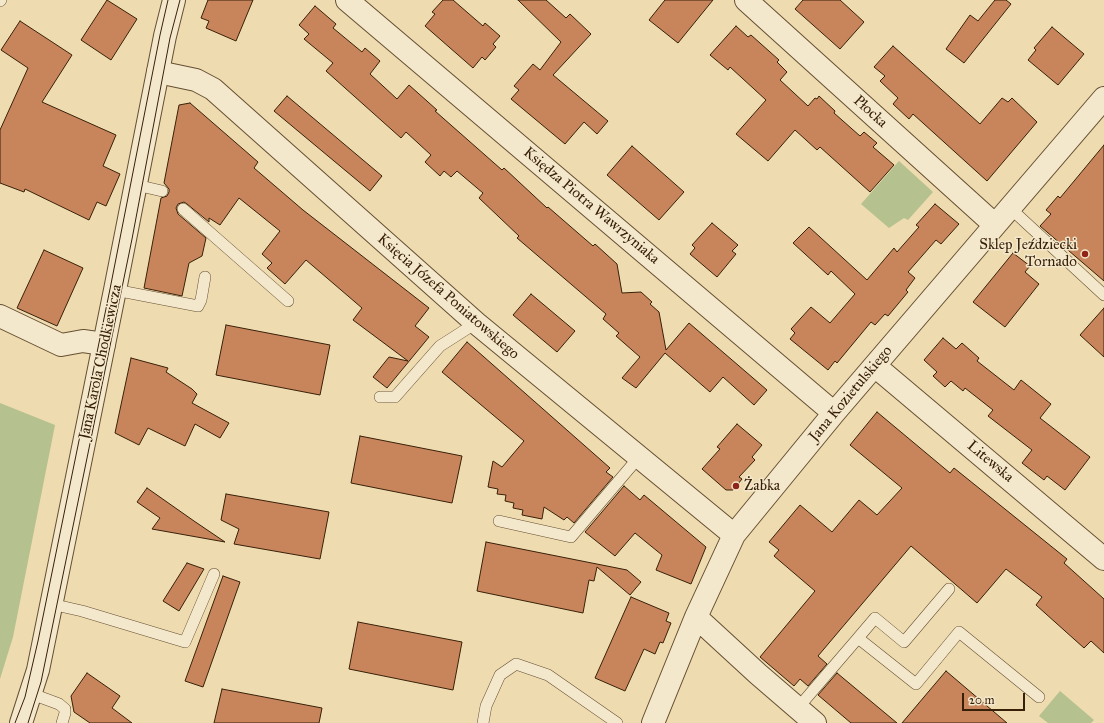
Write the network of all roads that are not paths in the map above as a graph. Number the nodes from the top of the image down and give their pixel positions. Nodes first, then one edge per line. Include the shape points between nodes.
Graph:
1 (174, 0) edge
2 (348, 0) edge
3 (746, 0) edge
4 (158, 72) junction
5 (1104, 98) edge
6 (136, 185) junction
7 (162, 191) dead end
8 (1010, 208) junction
9 (183, 209) dead end
10 (995, 225) junction
11 (205, 277) dead end
12 (116, 290) junction
13 (1104, 295) edge
14 (288, 301) dead end
15 (0, 316) edge
16 (476, 323) junction
17 (104, 344) junction
18 (875, 366) junction
19 (380, 397) dead end
20 (834, 413) junction
21 (639, 457) junction
22 (499, 521) dead end
23 (734, 535) junction
24 (1104, 559) edge
25 (214, 574) dead end
26 (949, 589) dead end
27 (51, 604) junction
28 (696, 617) junction
29 (858, 638) junction
30 (32, 694) junction
31 (1039, 698) dead end
32 (797, 708) junction
33 (21, 723) edge
34 (62, 723) edge
35 (483, 723) edge
36 (617, 723) edge
37 (653, 723) edge
38 (815, 723) edge

1 - 4 street, Jana Karola Chodkiewicza
2 - 20 street, Księdza Piotra Wawrzyniaka
3 - 10 street, Płocka
4 - 6 street, Jana Karola Chodkiewicza
4 - 16 street, Księcia Józefa Poniatowskiego via 196,80 213,89
5 - 8 street, Jana Kozietulskiego
6 - 7 lane
6 - 12 street, Jana Karola Chodkiewicza
8 - 10 street, Jana Kozietulskiego
8 - 13 lane
9 - 14 lane
10 - 18 street, Jana Kozietulskiego
11 - 12 lane via 198,306
12 - 17 street, Jana Karola Chodkiewicza
15 - 17 street via 61,344
16 - 19 lane via 440,346 395,397
16 - 21 street, Księcia Józefa Poniatowskiego
17 - 27 street, Jana Karola Chodkiewicza
18 - 20 street, Jana Kozietulskiego
18 - 24 street, Litewska
20 - 23 street, Jana Kozietulskiego
21 - 22 lane via 571,537
21 - 23 street, Księcia Józefa Poniatowskiego
23 - 28 street, Jana Kozietulskiego
25 - 27 lane via 185,642
26 - 29 lane via 904,642 875,618
27 - 30 street, Jana Karola Chodkiewicza
28 - 32 street
28 - 37 street, Jana Kozietulskiego
29 - 31 lane via 916,684 959,632
29 - 32 lane
30 - 33 street, Jana Karola Chodkiewicza
30 - 34 lane via 59,704 65,709
32 - 38 street
35 - 36 lane via 486,706 500,675 516,664 548,675

